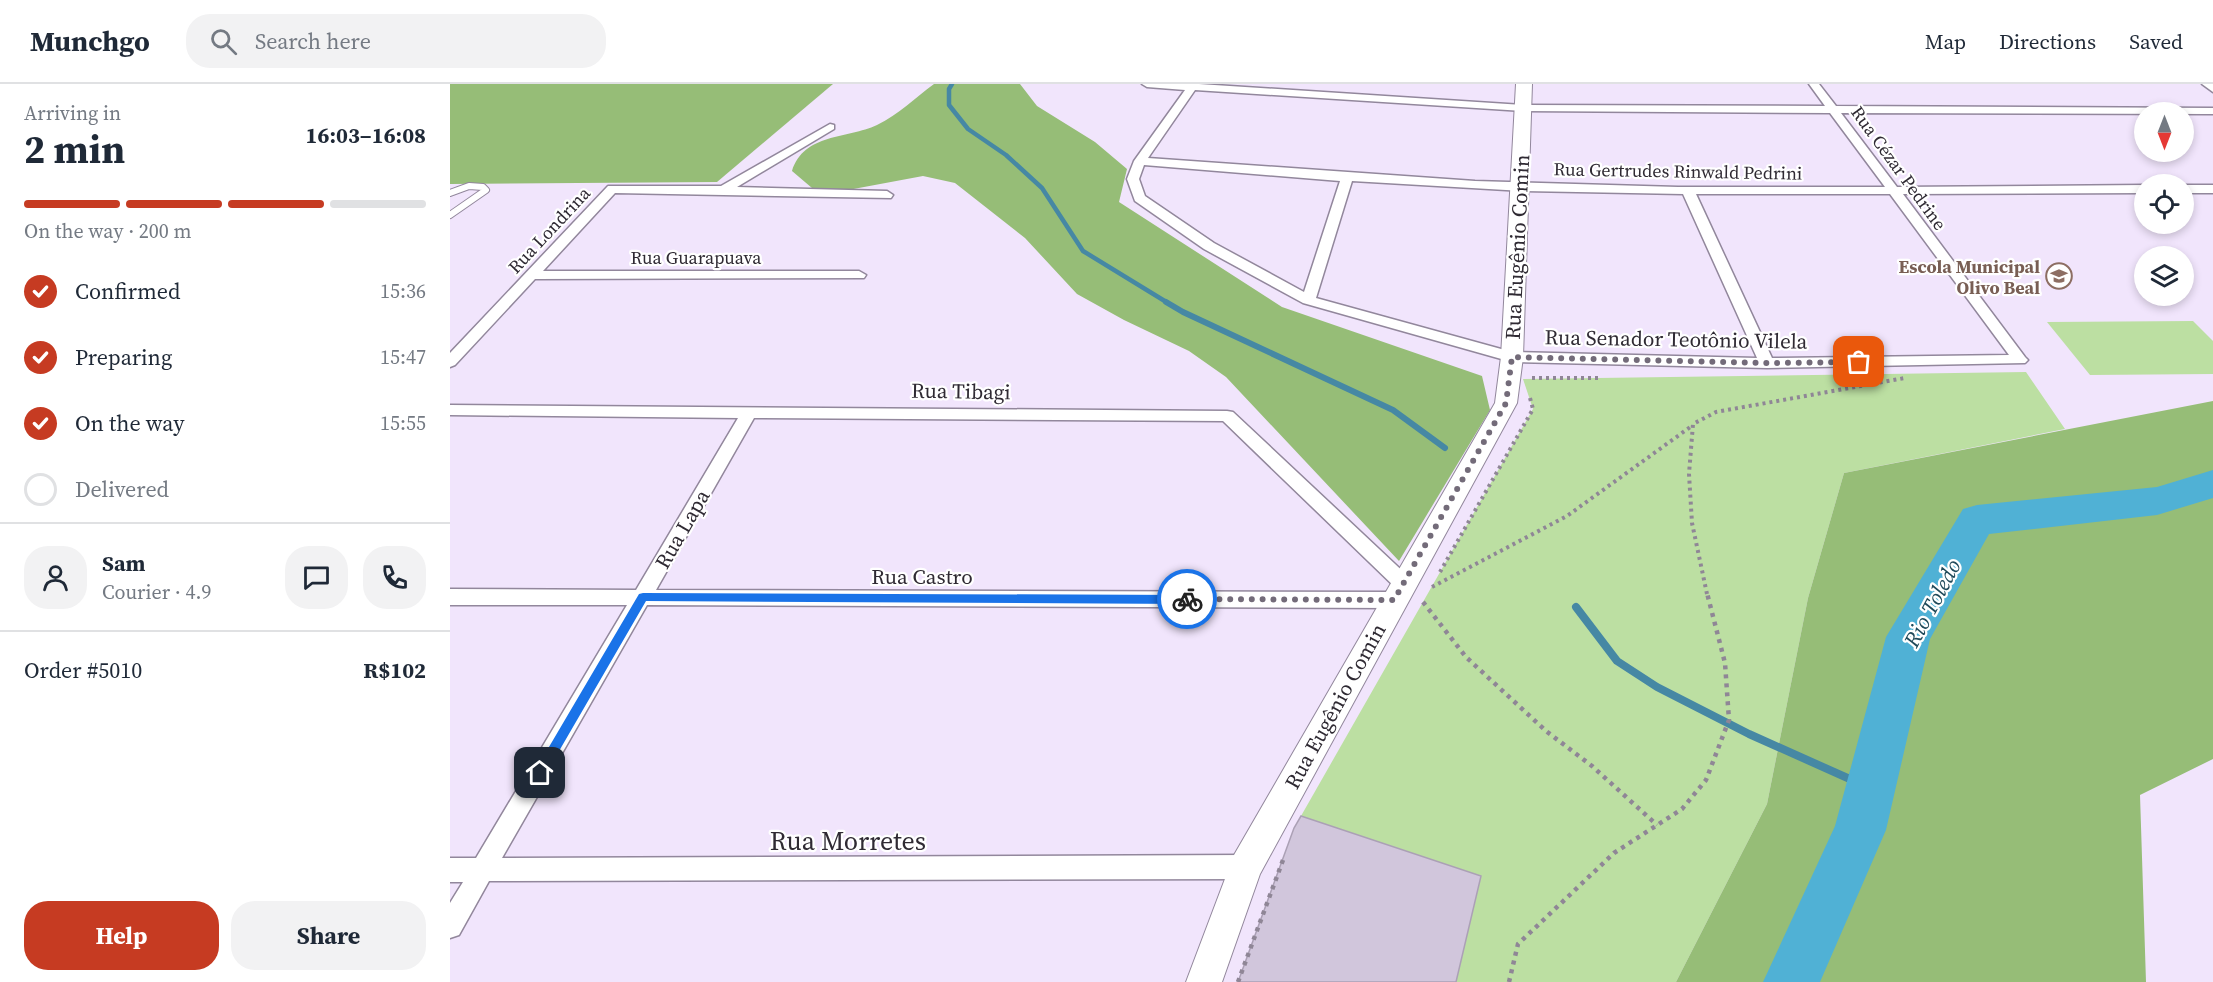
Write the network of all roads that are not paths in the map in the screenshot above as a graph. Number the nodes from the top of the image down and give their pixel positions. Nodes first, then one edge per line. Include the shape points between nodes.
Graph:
1 (1147, 84) edge
2 (1524, 84) edge
3 (1815, 84) edge
4 (2207, 84) edge
5 (1193, 86) edge
6 (2213, 88) edge
7 (1523, 108) junction
8 (1834, 109) junction
9 (2213, 111) edge
10 (830, 127) dead end
11 (1140, 161) junction
12 (1347, 177) junction
13 (1521, 187) junction
14 (2134, 189) edge
15 (2194, 189) edge
16 (2213, 189) edge
17 (723, 190) junction
18 (1688, 191) junction
19 (1893, 191) junction
20 (450, 193) edge
21 (887, 195) dead end
22 (450, 215) edge
23 (534, 275) junction
24 (859, 275) dead end
25 (1308, 300) junction
26 (1512, 357) junction
27 (2020, 360) joint
28 (450, 362) edge
29 (1767, 363) junction
30 (450, 410) edge
31 (750, 411) junction
32 (450, 597) edge
33 (643, 597) junction
34 (1410, 600) junction
35 (1246, 867) junction
36 (450, 870) edge
37 (483, 871) junction
38 (450, 926) edge
39 (1204, 982) edge

1 - 5 street
2 - 7 street, Rua Eugênio Comin
3 - 8 street, Rua Cézar Pedrine
4 - 6 street
5 - 7 street
5 - 11 street
7 - 8 street
7 - 13 street, Rua Eugênio Comin
8 - 9 street
8 - 19 street, Rua Cézar Pedrine
10 - 17 street
11 - 12 street, Rua Gertrudes Rinwald Pedrini
11 - 25 street, Rua Senador Teotônio Vilela via 1133,180 1139,198 1209,246
12 - 13 street, Rua Gertrudes Rinwald Pedrini
12 - 25 street
13 - 18 street, Rua Gertrudes Rinwald Pedrini
13 - 26 street, Rua Eugênio Comin
14 - 19 street, Rua Gertrudes Rinwald Pedrini
15 - 16 street
17 - 21 street, Rua Londrina
17 - 23 street, Rua Londrina via 612,189
18 - 19 street, Rua Gertrudes Rinwald Pedrini
18 - 29 street
19 - 27 street, Rua Cézar Pedrine
20 - 22 lane via 469,186 486,189
23 - 24 street, Rua Guarapuava
23 - 28 street, Rua Londrina
25 - 26 street, Rua Senador Teotônio Vilela
26 - 29 street, Rua Senador Teotônio Vilela
26 - 34 street, Rua Eugênio Comin via 1506,403
27 - 29 street, Rua Senador Teotônio Vilela
30 - 31 street, Rua Tibagi
31 - 33 street, Rua Lapa
31 - 34 street, Rua Tibagi via 1227,416
32 - 33 street, Rua Castro
33 - 34 street, Rua Castro
33 - 37 street, Rua Lapa
34 - 35 street, Rua Eugênio Comin
35 - 37 street, Rua Morretes
35 - 39 street, Rua Eugênio Comin
36 - 37 street, Rua Morretes
37 - 38 street, Rua Lapa

